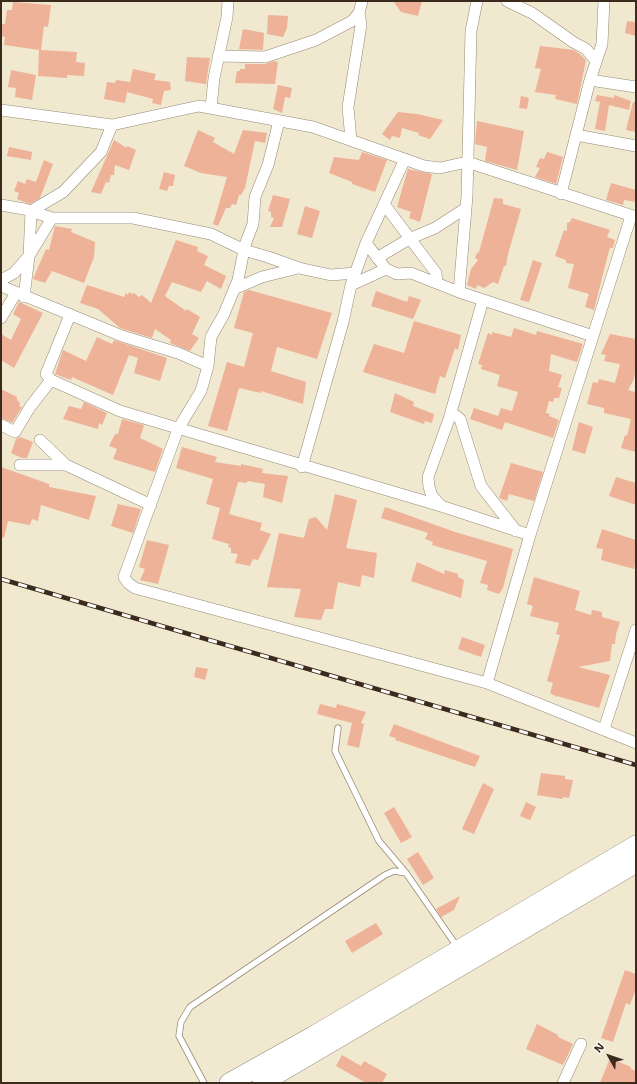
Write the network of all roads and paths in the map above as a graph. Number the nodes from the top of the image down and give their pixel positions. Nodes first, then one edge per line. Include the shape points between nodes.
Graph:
1 (228, 1) edge
2 (362, 1) edge
3 (477, 1) edge
4 (508, 1) edge
5 (604, 1) edge
6 (359, 13) junction
7 (218, 56) junction
8 (596, 61) junction
9 (590, 80) junction
10 (636, 87) edge
11 (211, 108) junction
12 (1, 110) edge
13 (279, 121) junction
14 (112, 125) junction
15 (576, 135) junction
16 (351, 140) junction
17 (636, 146) edge
18 (405, 159) junction
19 (467, 162) junction
20 (562, 194) junction
21 (384, 204) junction
22 (1, 205) edge
23 (466, 208) junction
24 (31, 211) junction
25 (634, 217) edge
26 (52, 218) junction
27 (409, 239) junction
28 (366, 242) junction
29 (244, 250) junction
30 (28, 256) junction
31 (377, 258) junction
32 (299, 268) junction
33 (386, 269) junction
34 (355, 273) junction
35 (1, 280) edge
36 (437, 284) junction
37 (351, 285) junction
38 (1, 286) edge
39 (234, 290) junction
40 (458, 292) junction
41 (20, 295) junction
42 (483, 300) junction
43 (70, 315) junction
44 (1, 318) edge
45 (593, 336) junction
46 (208, 366) junction
47 (51, 380) junction
48 (456, 410) junction
49 (1, 425) edge
50 (178, 429) junction
51 (40, 440) dead end
52 (20, 465) dead end
53 (66, 465) junction
54 (302, 467) junction
55 (151, 505) junction
56 (440, 506) junction
57 (516, 531) junction
58 (530, 535) junction
59 (636, 630) edge
60 (487, 683) junction
61 (338, 728) dead end
62 (604, 729) junction
63 (636, 743) edge
64 (636, 845) edge
65 (636, 863) edge
66 (406, 873) junction
67 (459, 950) junction
68 (581, 1044) dead end
69 (204, 1083) edge
70 (229, 1083) edge
71 (262, 1083) edge
72 (563, 1083) edge

1 - 7 street
2 - 6 street
3 - 19 street via 471,31
4 - 8 street via 537,16 572,42 586,49
5 - 8 street via 602,44
6 - 7 street via 352,21 316,40 265,57
6 - 16 street via 361,25 348,107
7 - 11 street
8 - 9 street
9 - 10 street
9 - 15 street
11 - 13 street
11 - 14 street via 199,106
12 - 14 street
13 - 16 street via 312,127
13 - 29 street via 268,165 254,197 252,224
14 - 24 street via 101,152 63,192
15 - 17 street
15 - 20 street
16 - 18 street
18 - 19 street via 424,166 440,168
18 - 21 street
19 - 20 street
19 - 23 street
20 - 25 street
21 - 27 street
21 - 28 street
22 - 24 street
23 - 27 street via 435,228
23 - 40 street
24 - 26 street
24 - 30 street
25 - 45 street
26 - 29 street via 133,218 211,234
26 - 30 street
27 - 31 street
27 - 36 street via 436,273
28 - 31 street
28 - 34 street
29 - 32 street
29 - 39 street
30 - 35 street via 14,273
30 - 41 street
31 - 33 street
32 - 34 street via 331,275
32 - 39 street via 262,277
33 - 36 street via 398,274 411,273
33 - 37 street
34 - 37 street
36 - 40 street
37 - 54 street
38 - 41 street
39 - 46 street via 211,337
40 - 42 street
41 - 43 street
41 - 44 street
42 - 45 street
42 - 48 street
43 - 46 street
43 - 47 street via 46,374
45 - 58 street
46 - 50 street via 202,391
47 - 49 street via 15,432
47 - 50 street via 120,411
48 - 56 street via 428,478 432,496
48 - 57 street via 481,486
50 - 54 street
50 - 55 street
51 - 53 street
52 - 53 street
53 - 55 street
54 - 56 street
55 - 60 street via 124,577 135,588
56 - 57 street
57 - 58 street
58 - 60 street
59 - 62 street
60 - 62 street
61 - 66 lane via 335,751 379,841
62 - 63 street
64 - 67 highway
65 - 71 highway
66 - 67 lane
66 - 69 lane via 394,871 385,875 190,1007 181,1022 179,1036
67 - 70 highway
68 - 72 street

